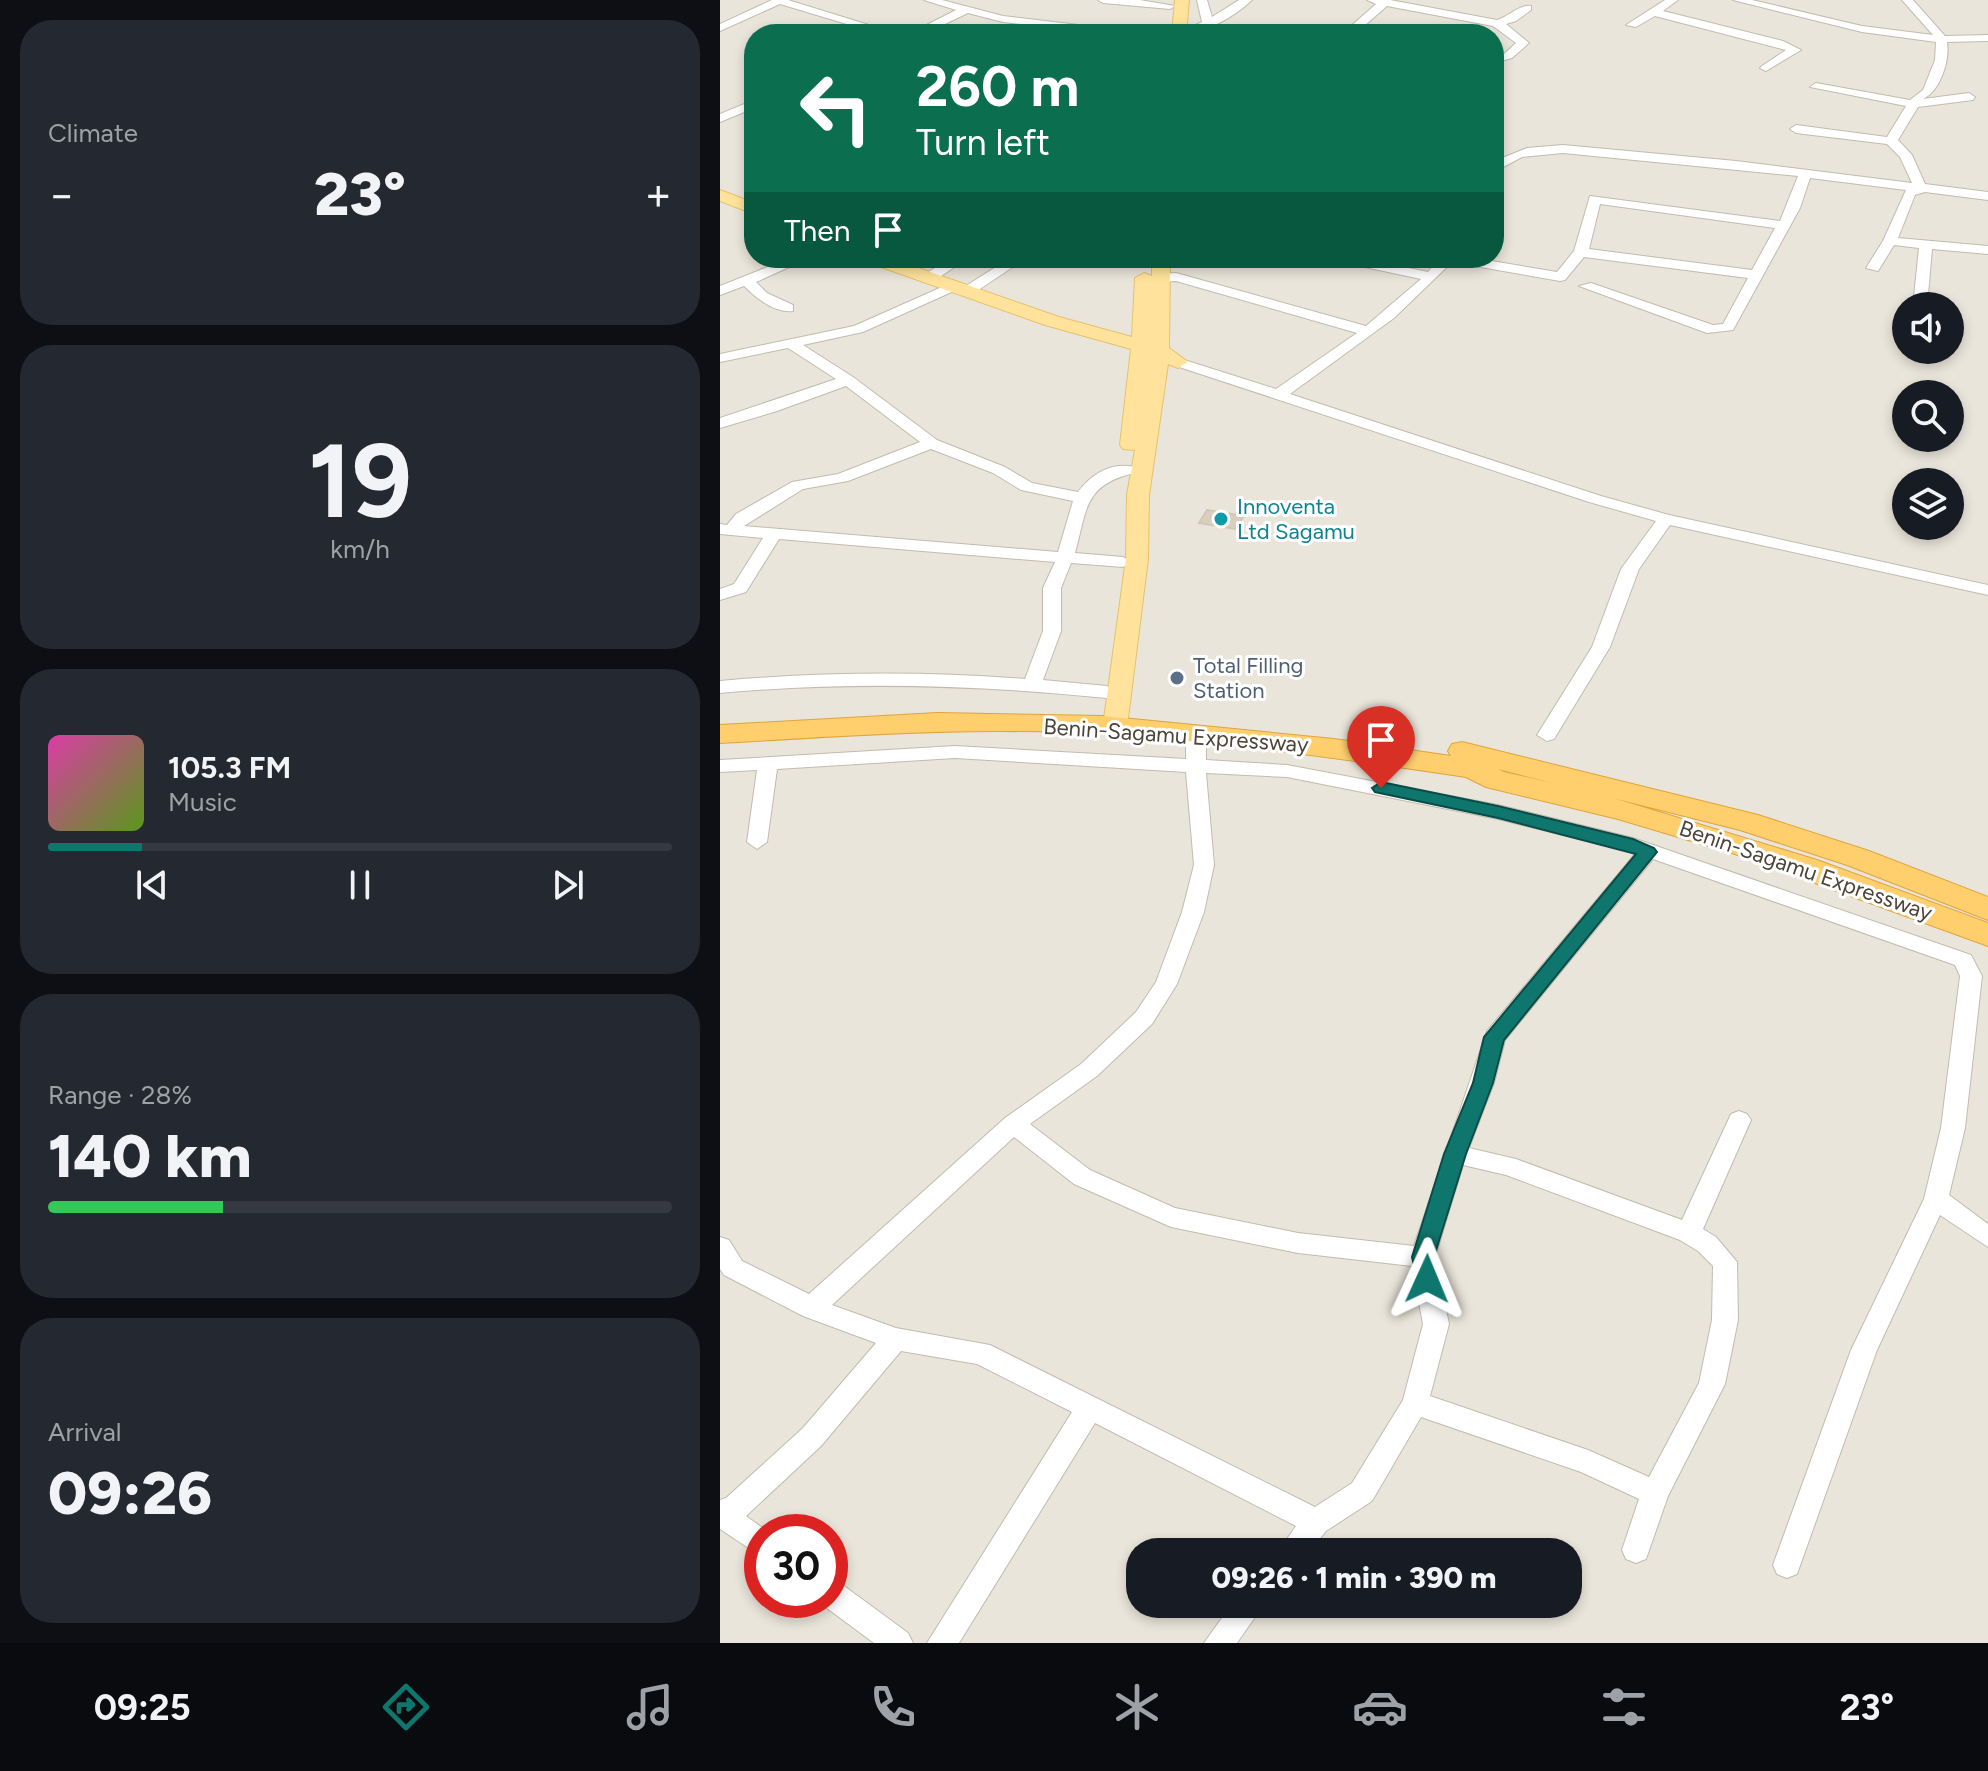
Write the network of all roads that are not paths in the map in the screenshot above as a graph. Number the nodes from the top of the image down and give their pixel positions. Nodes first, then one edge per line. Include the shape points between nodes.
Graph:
1 (780, 0) edge
2 (929, 0) edge
3 (1103, 0) edge
4 (1202, 0) edge
5 (1247, 0) edge
6 (1673, 0) edge
7 (1738, 0) edge
8 (1782, 0) edge
9 (1907, 0) edge
10 (1174, 2) edge
11 (1377, 2) edge
12 (1412, 4) edge
13 (1527, 8) dead end
14 (1771, 8) junction
15 (964, 11) junction
16 (1653, 12) junction
17 (1497, 23) joint
18 (859, 24) edge
19 (936, 24) edge
20 (1039, 24) edge
21 (1171, 24) edge
22 (1182, 24) edge
23 (1208, 24) joint
24 (1357, 24) edge
25 (1632, 25) dead end
26 (720, 28) edge
27 (1504, 28) edge
28 (1988, 38) edge
29 (1943, 42) junction
30 (1504, 57) edge
31 (1766, 68) dead end
32 (1816, 87) dead end
33 (1924, 93) junction
34 (1913, 104) junction
35 (744, 108) edge
36 (720, 118) edge
37 (1796, 129) dead end
38 (1891, 141) junction
39 (1504, 160) edge
40 (1805, 174) junction
41 (1921, 189) junction
42 (720, 195) edge
43 (1988, 196) edge
44 (744, 205) edge
45 (1783, 225) junction
46 (1890, 241) junction
47 (1926, 245) junction
48 (1988, 250) edge
49 (1581, 252) junction
50 (1504, 267) edge
51 (780, 268) edge
52 (899, 268) edge
53 (945, 268) edge
54 (1000, 268) edge
55 (1147, 268) edge
56 (1161, 268) edge
57 (1390, 268) edge
58 (1438, 268) edge
59 (1873, 268) dead end
60 (1755, 275) junction
61 (1429, 276) junction
62 (927, 279) junction
63 (748, 282) junction
64 (1586, 286) dead end
65 (959, 290) junction
66 (720, 291) edge
67 (1921, 292) edge
68 (788, 308) dead end
69 (1368, 331) junction
70 (1113, 342) junction
71 (792, 344) junction
72 (1151, 352) junction
73 (720, 358) edge
74 (848, 380) junction
75 (1279, 394) junction
76 (720, 423) edge
77 (931, 443) junction
78 (1128, 470) junction
79 (1082, 498) junction
80 (1666, 519) junction
81 (726, 529) edge
82 (774, 534) junction
83 (1065, 558) junction
84 (1123, 562) junction
85 (1988, 590) edge
86 (720, 595) edge
87 (1032, 684) junction
88 (720, 687) edge
89 (1109, 713) junction
90 (720, 716) edge
91 (720, 734) edge
92 (1196, 735) junction
93 (1547, 735) dead end
94 (768, 763) junction
95 (720, 766) edge
96 (1196, 766) junction
97 (1496, 780) junction
98 (1498, 812) junction
99 (757, 842) dead end
100 (1648, 852) junction
101 (1988, 909) edge
102 (1988, 935) edge
103 (1963, 960) junction
104 (1988, 969) edge
105 (1739, 1120) dead end
106 (1013, 1124) junction
107 (1455, 1154) junction
108 (1936, 1199) junction
109 (1689, 1233) junction
110 (1988, 1237) edge
111 (1423, 1257) junction
112 (724, 1265) edge
113 (812, 1308) junction
114 (895, 1339) junction
115 (1415, 1403) junction
116 (1091, 1406) junction
117 (1655, 1493) junction
118 (720, 1513) edge
119 (1316, 1522) junction
120 (744, 1531) edge
121 (1303, 1538) edge
122 (1636, 1550) dead end
123 (1787, 1565) dead end
124 (848, 1606) edge
125 (1239, 1618) edge
126 (898, 1643) edge
127 (942, 1643) edge
128 (1219, 1643) edge

1 - 18 street
1 - 26 street
2 - 15 street
3 - 10 street
4 - 23 street
5 - 23 street
6 - 16 street
7 - 14 street
8 - 14 street
9 - 29 street via 1914,12 1932,23
10 - 21 main road
10 - 22 main road
11 - 12 street
11 - 24 street
12 - 17 street
13 - 17 street
14 - 29 street via 1867,32
15 - 19 street
15 - 20 street
16 - 25 street
16 - 31 street via 1795,50
27 - 30 street via 1523,43
28 - 29 street
29 - 33 street via 1942,59
32 - 34 street
33 - 34 street
33 - 34 street via 1974,98
34 - 38 street
35 - 36 street
37 - 38 street
38 - 41 street via 1906,155
39 - 40 street via 1536,149 1563,149
40 - 41 street
40 - 45 street
41 - 43 street
41 - 46 street via 1909,193
42 - 44 main road
45 - 49 street via 1595,199
45 - 60 street
46 - 47 street
46 - 59 street
47 - 48 street
47 - 67 street
49 - 50 street via 1560,277
49 - 60 street
51 - 63 street
52 - 62 main road
53 - 62 street
54 - 65 street
55 - 72 main road
56 - 69 street via 1176,277
56 - 72 main road
57 - 61 street
58 - 61 street
60 - 64 street via 1728,327 1712,330
61 - 69 street
62 - 65 main road
63 - 66 street
63 - 68 street via 762,296
65 - 70 main road
65 - 71 street via 858,329
69 - 75 street
70 - 72 main road
70 - 72 main road via 1127,353
71 - 73 street
71 - 74 street
72 - 75 street
72 - 78 main road
72 - 89 main road via 1137,559
74 - 76 street
74 - 77 street
75 - 80 street
77 - 79 street via 999,470 1007,479
77 - 81 street via 842,478 798,485
78 - 79 street via 1113,471
78 - 84 main road
79 - 83 street
80 - 85 street
80 - 93 street via 1630,569 1601,647
81 - 82 street
82 - 83 street
82 - 86 street via 740,588
83 - 84 street
83 - 87 street via 1052,588 1052,631
84 - 89 main road
87 - 88 street via 831,680
87 - 89 street
89 - 90 highway, Benin-Sagamu Expressway via 925,705
89 - 91 highway, Benin-Sagamu Expressway
89 - 92 highway, Benin-Sagamu Expressway
89 - 101 highway, Benin-Sagamu Expressway via 1338,732 1476,753 1747,822
92 - 96 street
92 - 97 highway, Benin-Sagamu Expressway via 1334,748 1472,769
94 - 95 street
94 - 96 street via 955,752
94 - 99 street
96 - 98 street via 1287,771
96 - 106 street via 1204,865 1166,984 1144,1018 1089,1070
97 - 98 street
97 - 102 highway, Benin-Sagamu Expressway via 1668,823 1855,882
98 - 100 street
100 - 103 street
100 - 107 street via 1495,1037
103 - 104 street
103 - 108 street via 1971,976 1953,1128
105 - 109 street
106 - 111 street via 1082,1177 1171,1217 1298,1243
106 - 113 street
107 - 109 street via 1508,1166
107 - 111 street
108 - 110 street
108 - 123 street via 1864,1350
109 - 117 street via 1725,1262 1725,1320 1712,1384
111 - 115 street via 1436,1324
112 - 113 street
113 - 114 street
114 - 116 street via 981,1353
114 - 118 street via 812,1437 736,1507
115 - 117 street via 1588,1462
115 - 119 street via 1362,1492
116 - 119 street
116 - 127 street
117 - 122 street
118 - 120 street
119 - 121 street
124 - 126 street
125 - 128 street

